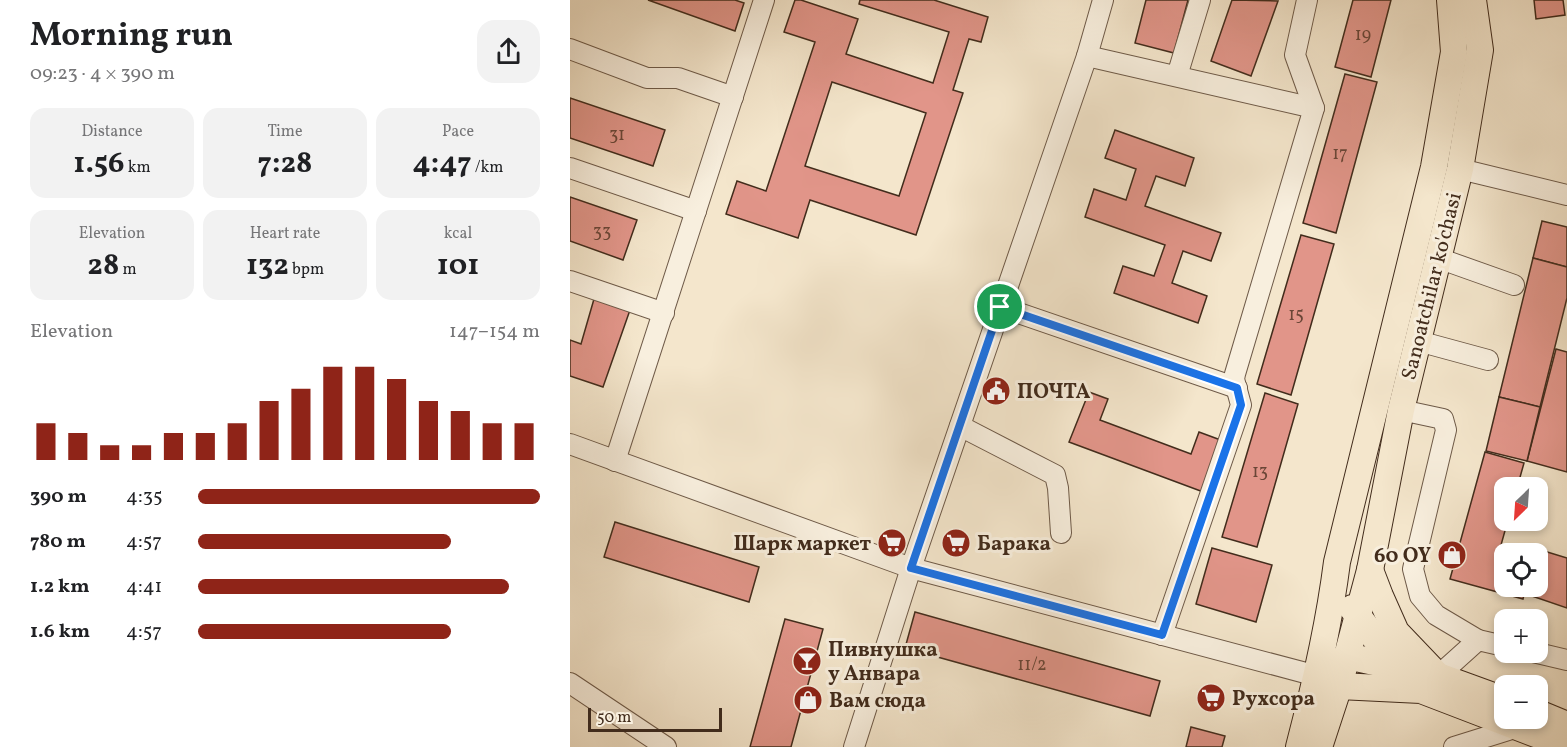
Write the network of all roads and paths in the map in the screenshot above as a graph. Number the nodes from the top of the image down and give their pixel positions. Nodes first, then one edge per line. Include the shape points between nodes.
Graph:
1 (764, 0) edge
2 (1102, 0) edge
3 (1200, 0) edge
4 (1307, 0) edge
5 (1450, 0) edge
6 (1473, 0) edge
7 (570, 49) edge
8 (1087, 56) junction
9 (1177, 76) junction
10 (733, 97) junction
11 (1314, 108) junction
12 (570, 168) edge
13 (1460, 169) junction
14 (1567, 195) edge
15 (696, 211) junction
16 (1438, 258) junction
17 (570, 281) edge
18 (1514, 285) dead end
19 (1000, 307) junction
20 (664, 313) junction
21 (1418, 341) junction
22 (1488, 360) dead end
23 (1237, 388) junction
24 (1401, 410) junction
25 (960, 426) junction
26 (570, 444) edge
27 (615, 461) junction
28 (1061, 533) dead end
29 (1336, 562) junction
30 (911, 568) junction
31 (1370, 570) junction
32 (1358, 617) junction
33 (1162, 635) junction
34 (1478, 640) junction
35 (1494, 644) edge
36 (1347, 656) junction
37 (1548, 656) edge
38 (1567, 660) edge
39 (1395, 666) junction
40 (1328, 681) junction
41 (570, 683) edge
42 (1429, 683) junction
43 (1494, 698) edge
44 (1494, 707) edge
45 (1548, 723) edge
46 (1567, 725) edge
47 (1503, 729) edge
48 (1542, 729) edge
49 (1567, 746) edge
50 (666, 747) edge
51 (854, 747) edge
52 (1299, 747) edge
53 (1318, 747) edge
54 (1454, 747) edge

1 - 10 street
2 - 8 street
3 - 9 street
4 - 11 street via 1295,55
5 - 29 main road, Sanoatchilar ko'chasi via 1454,52 1434,167
6 - 13 main road, Sanoatchilar ko'chasi via 1480,50
7 - 10 street via 647,78 678,78
8 - 9 street
8 - 19 street
9 - 11 street
10 - 15 street
11 - 23 street via 1235,374
12 - 15 street
13 - 14 street
13 - 16 main road, Sanoatchilar ko'chasi
15 - 20 street
16 - 18 street
16 - 21 main road, Sanoatchilar ko'chasi
17 - 20 street
19 - 23 street
19 - 25 street
20 - 27 street
21 - 22 street
21 - 24 main road, Sanoatchilar ko'chasi
23 - 33 street via 1241,405
24 - 31 main road, Sanoatchilar ko'chasi
24 - 34 street via 1443,419 1446,430 1413,569 1420,597 1436,615
25 - 28 street via 1055,475
25 - 30 street
26 - 27 street
27 - 30 street
29 - 32 main road, Sanoatchilar ko'chasi via 1338,585
29 - 40 main road, Sanoatchilar ko'chasi
30 - 33 street
30 - 51 street
31 - 32 main road, Sanoatchilar ko'chasi
31 - 42 main road via 1396,632
32 - 36 main road, Sanoatchilar ko'chasi
32 - 39 main road, Sanoatchilar ko'chasi
33 - 40 street
34 - 35 street
34 - 42 street
36 - 39 main road
36 - 40 main road, Sanoatchilar ko'chasi
37 - 38 street
39 - 42 main road
40 - 42 main road
40 - 52 main road
40 - 53 main road
41 - 50 street
42 - 43 main road
42 - 44 main road
45 - 46 main road
47 - 54 street
48 - 49 main road

